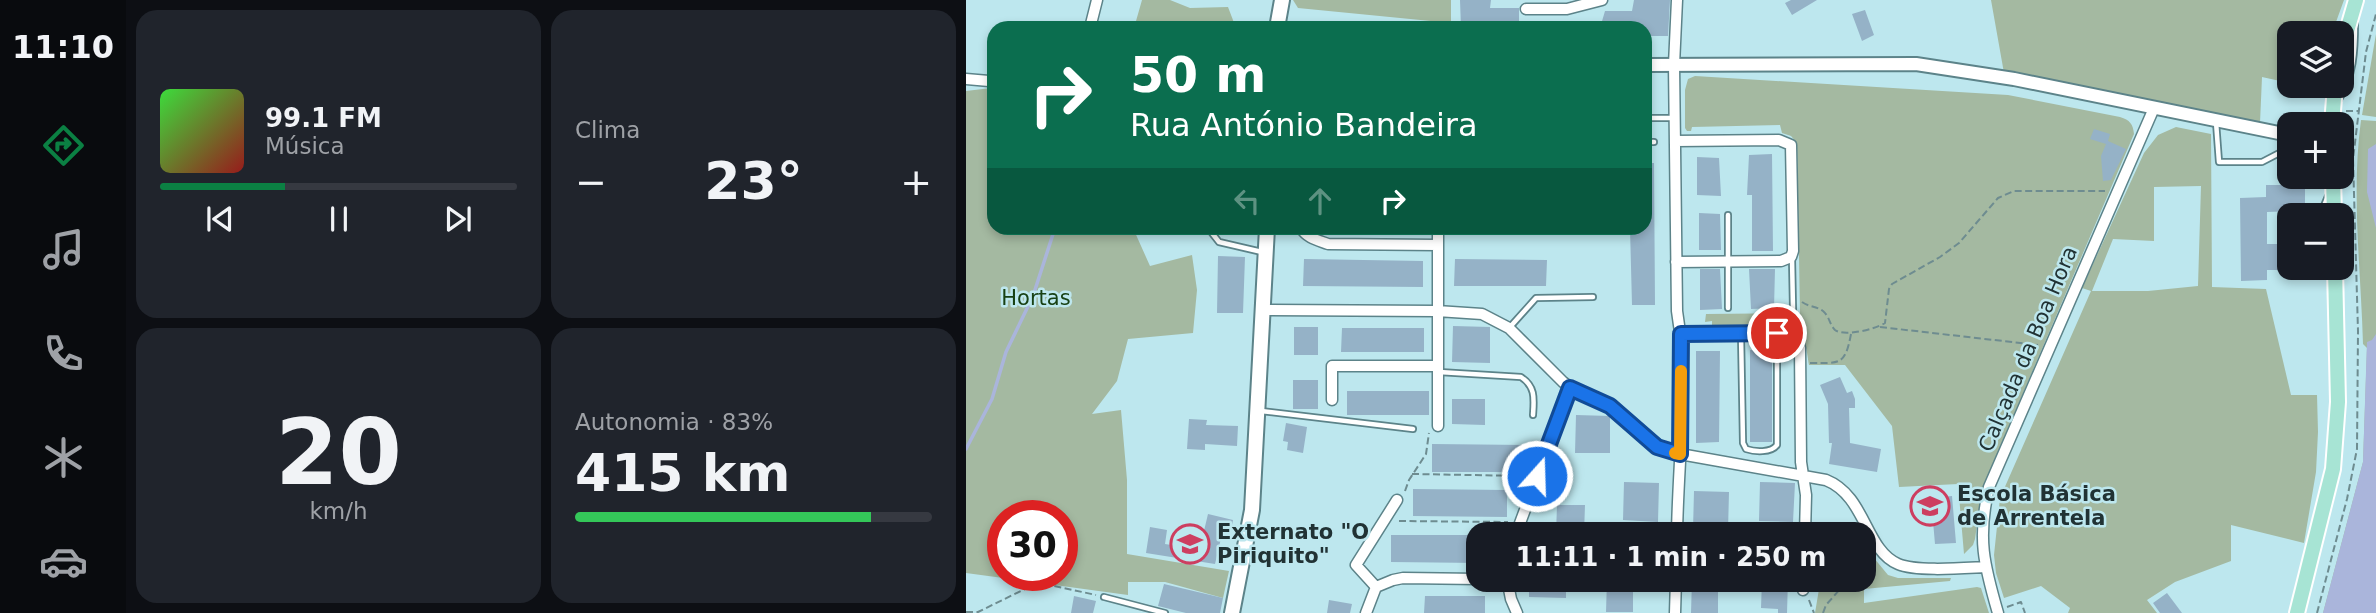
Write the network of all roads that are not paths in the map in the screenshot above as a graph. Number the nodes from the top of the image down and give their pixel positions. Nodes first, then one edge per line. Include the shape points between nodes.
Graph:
1 (1097, 0) edge
2 (1282, 0) edge
3 (1602, 0) edge
4 (1677, 0) edge
5 (2356, 1) edge
6 (1525, 9) dead end
7 (1092, 21) edge
8 (1278, 21) edge
9 (2350, 21) edge
10 (1652, 65) edge
11 (1674, 65) junction
12 (966, 79) edge
13 (987, 81) edge
14 (2154, 108) junction
15 (2334, 112) edge
16 (1652, 118) edge
17 (1674, 118) junction
18 (2216, 121) junction
19 (2277, 135) edge
20 (1675, 141) junction
21 (2277, 154) edge
22 (1728, 215) dead end
23 (1214, 235) edge
24 (1267, 235) edge
25 (1307, 235) edge
26 (1438, 235) edge
27 (1438, 245) junction
28 (1266, 253) junction
29 (1791, 257) junction
30 (1676, 262) junction
31 (1728, 262) junction
32 (2334, 280) edge
33 (1593, 298) dead end
34 (1728, 308) dead end
35 (1793, 309) dead end
36 (1265, 310) junction
37 (1437, 311) junction
38 (1509, 328) junction
39 (1741, 333) junction
40 (1777, 333) junction
41 (1681, 334) junction
42 (1438, 369) junction
43 (1570, 388) junction
44 (1332, 400) dead end
45 (1259, 411) junction
46 (1533, 415) dead end
47 (1438, 426) road end
48 (1413, 429) dead end
49 (1680, 454) junction
50 (1801, 475) junction
51 (1397, 500) road end
52 (1520, 522) edge
53 (1677, 522) edge
54 (1805, 522) edge
55 (1985, 567) junction
56 (1466, 579) edge
57 (1376, 587) junction
58 (1511, 592) edge
59 (1676, 592) edge
60 (1104, 597) road end
61 (1998, 612) edge
62 (1165, 613) edge
63 (1232, 613) edge
64 (1366, 613) edge
65 (1517, 613) edge
66 (1675, 613) edge
67 (2297, 613) edge

1 - 7 street
2 - 8 main road
3 - 6 street via 1567,9
4 - 11 street
5 - 9 main road
5 - 15 lane via 2355,52
10 - 11 street
11 - 14 street via 1916,64
11 - 17 street
12 - 13 street
14 - 18 street
14 - 55 street, Calçada da Boa Hora via 1989,487 1982,531
16 - 17 lane
17 - 20 street
18 - 19 street
18 - 21 lane via 2219,162 2262,162
20 - 29 street via 1779,140 1791,145
20 - 30 street
22 - 31 lane
23 - 28 lane via 1219,242
24 - 28 main road
25 - 27 street via 1328,244
26 - 27 street
27 - 37 street
28 - 36 main road
29 - 31 street
29 - 35 lane
30 - 31 street
30 - 41 street
31 - 34 lane
32 - 67 main road via 2338,402 2333,469
33 - 38 lane via 1536,298
36 - 37 street
36 - 45 main road
37 - 38 street via 1482,314
37 - 42 street
38 - 43 street
39 - 40 street
39 - 40 lane via 1743,443 1746,449 1770,450 1777,445
39 - 41 street
40 - 50 street via 1796,337 1800,348
41 - 49 street
42 - 44 street via 1332,366
42 - 46 lane via 1521,377 1532,388
42 - 47 street
43 - 49 street via 1610,406 1657,447
43 - 52 street
45 - 48 lane
45 - 63 main road via 1252,510
49 - 50 street
49 - 53 street
50 - 54 street
50 - 55 street via 1838,484 1847,492 1880,549 1896,563
51 - 57 street via 1356,565
55 - 61 street, Calçada da Boa Hora
56 - 57 street via 1403,578
57 - 64 street
58 - 65 street
59 - 66 street
60 - 62 lane

